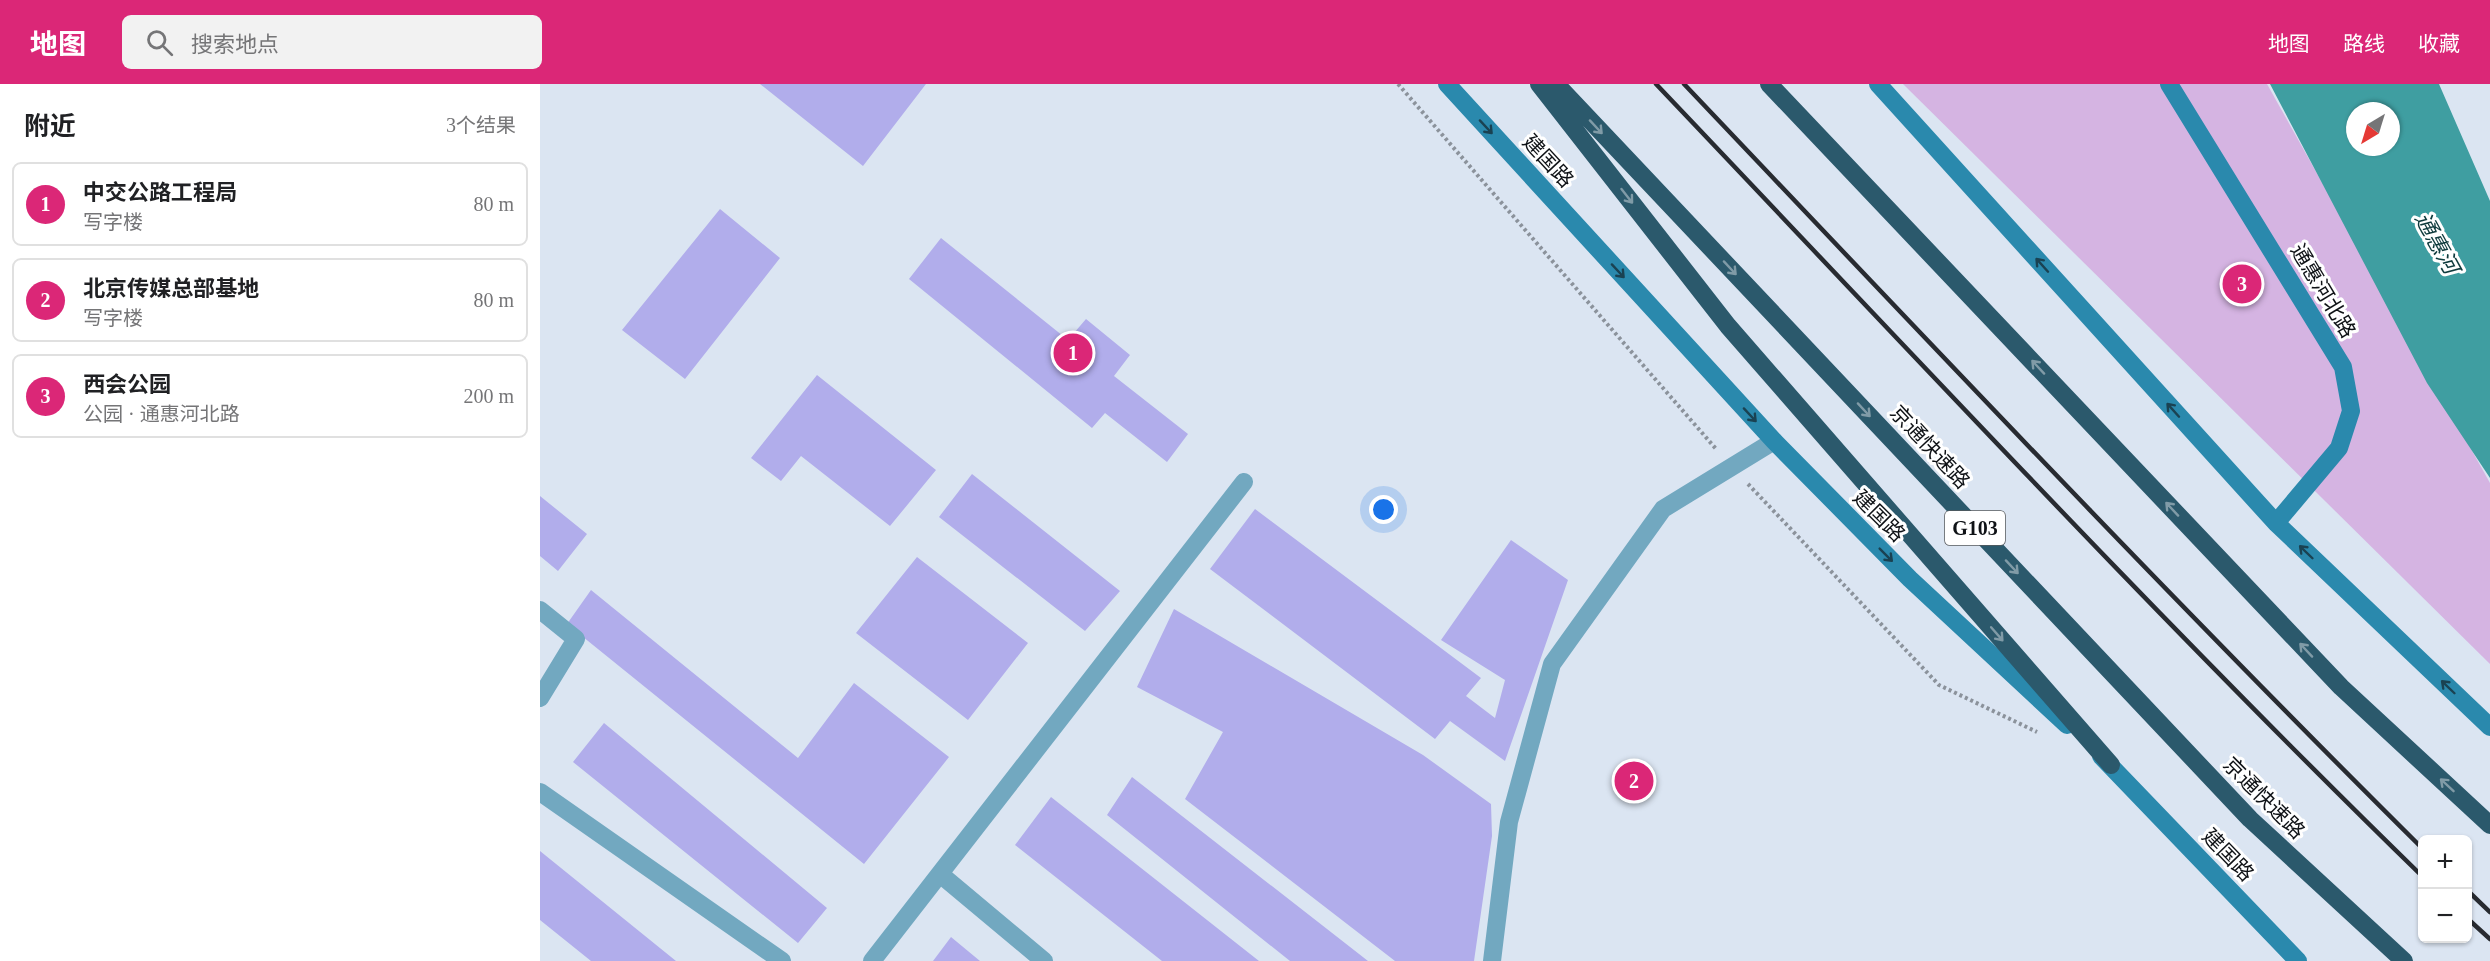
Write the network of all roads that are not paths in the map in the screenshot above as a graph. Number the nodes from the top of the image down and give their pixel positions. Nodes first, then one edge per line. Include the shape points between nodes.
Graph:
1 (1447, 84) edge
2 (1539, 84) edge
3 (1556, 84) edge
4 (1769, 84) edge
5 (1878, 84) edge
6 (2169, 84) edge
7 (1774, 441) junction
8 (1244, 482) dead end
9 (2276, 523) junction
10 (540, 610) edge
11 (540, 698) edge
12 (2490, 727) edge
13 (2111, 765) junction
14 (540, 792) edge
15 (2490, 825) edge
16 (940, 874) junction
17 (782, 961) edge
18 (872, 961) edge
19 (1044, 961) edge
20 (1492, 961) edge
21 (2298, 961) edge
22 (2404, 961) edge

1 -> 7 main road, 建国路
2 -> 13 highway via 1728,326
3 -> 22 highway, 京通快速路 / G103 via 2250,819
15 -> 4 highway via 2341,687
9 -> 5 main road
6 - 9 main road, 通惠河北路 via 2343,367 2351,411 2339,448
7 -> 13 main road, 建国路 via 1910,579
7 - 20 street via 1663,509 1552,664 1509,822
8 - 16 street
12 -> 9 main road
10 - 11 street via 576,639
13 - 21 main road, 建国路
14 - 17 street
16 - 18 street
16 - 19 street

